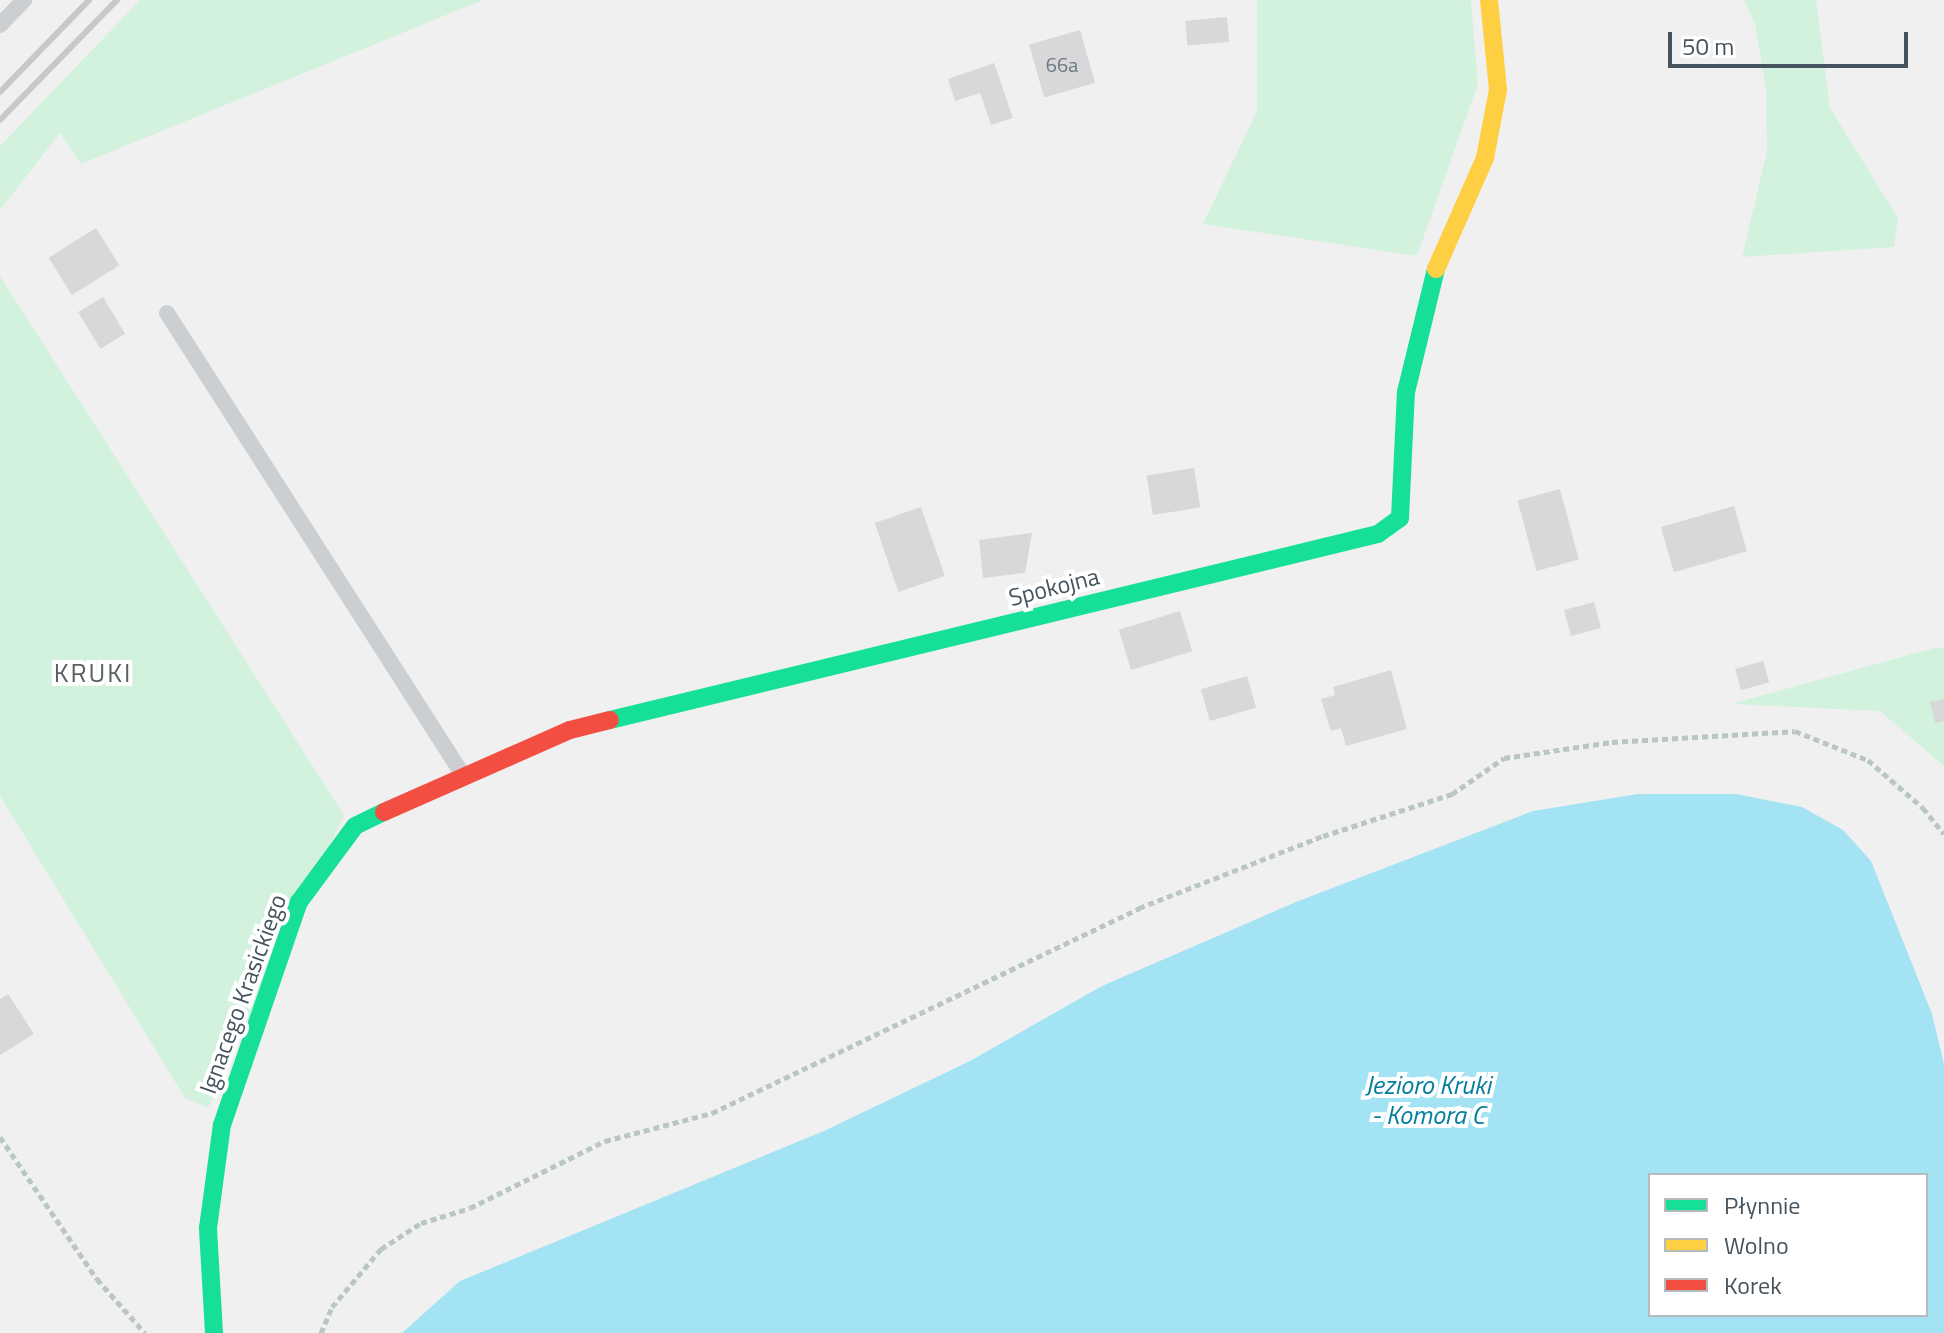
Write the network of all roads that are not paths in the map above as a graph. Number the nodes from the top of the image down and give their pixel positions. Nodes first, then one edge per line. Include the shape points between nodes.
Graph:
1 (24, 0) edge
2 (1489, 0) edge
3 (0, 25) edge
4 (167, 313) dead end
5 (570, 730) joint
6 (462, 774) junction
7 (214, 1333) edge

1 - 3 lane
2 - 5 street, Spokojna via 1498,90 1485,158 1435,272 1411,370 1400,518 1378,534
4 - 6 lane
5 - 6 street, Ignacego Krasickiego
6 - 7 street, Ignacego Krasickiego via 355,826 299,902 222,1125 208,1228

